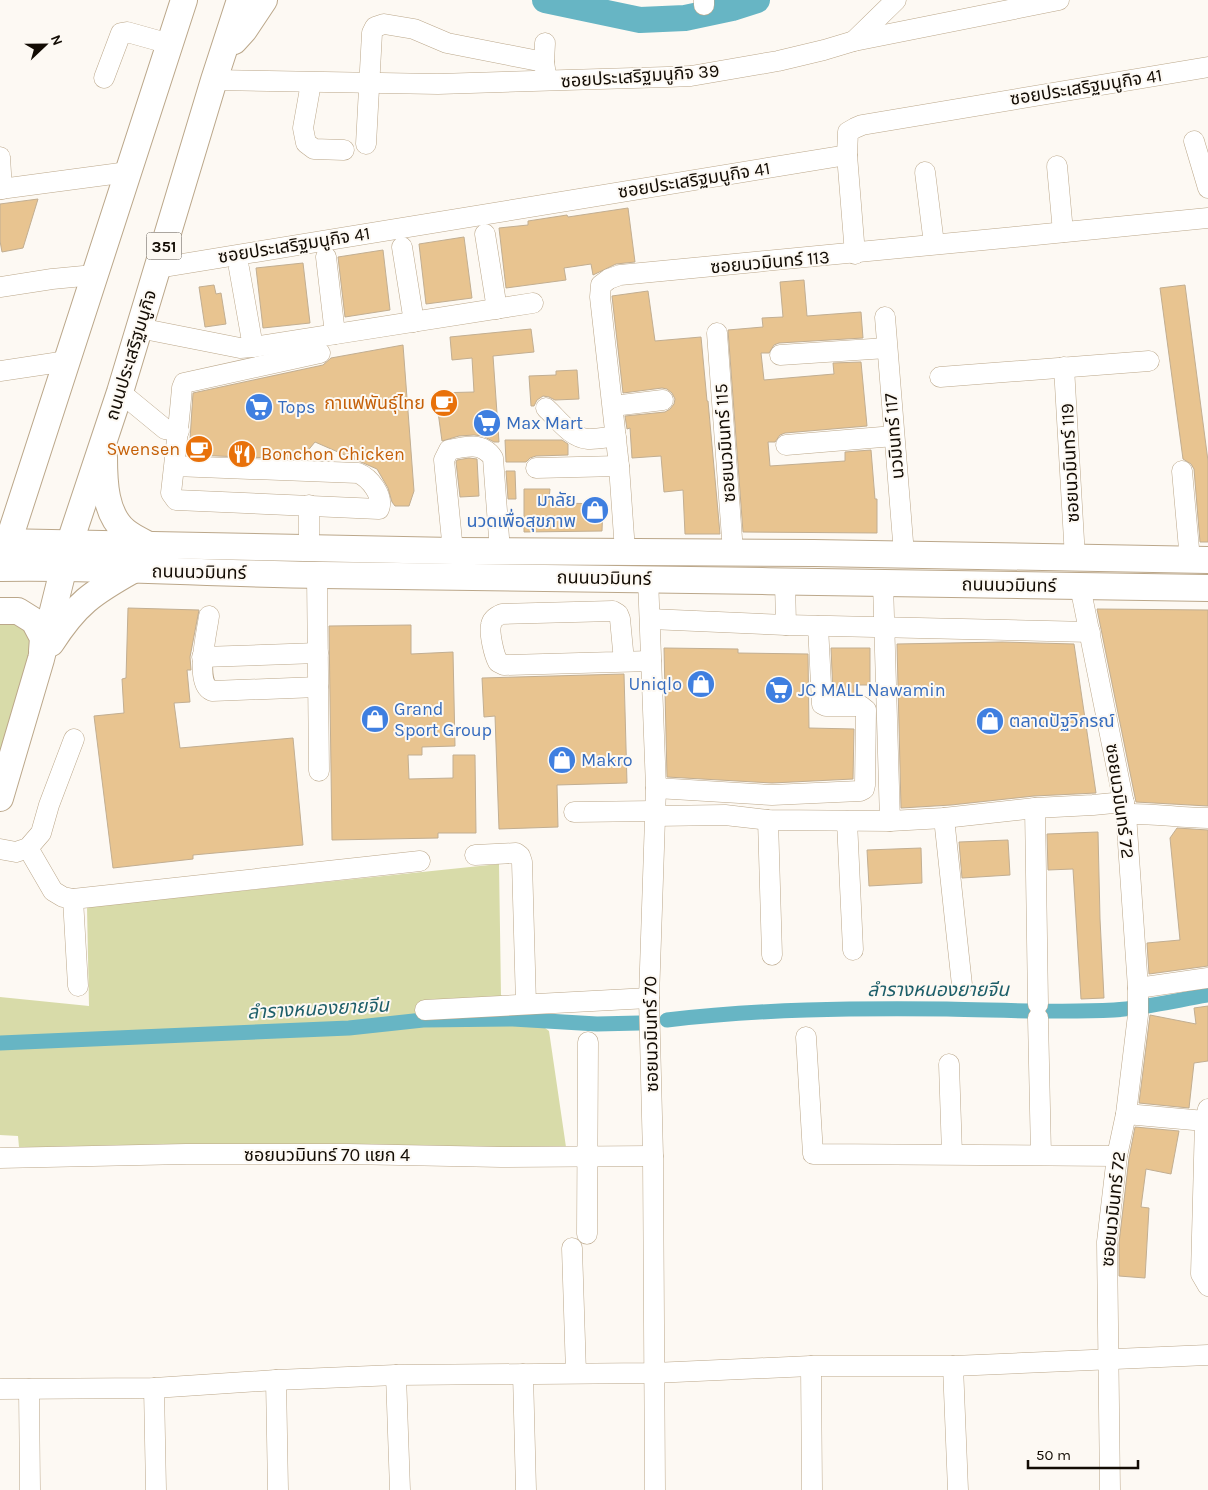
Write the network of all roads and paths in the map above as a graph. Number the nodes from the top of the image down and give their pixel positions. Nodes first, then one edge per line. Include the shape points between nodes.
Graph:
1 (184, 0) edge
2 (240, 0) edge
3 (264, 0) edge
4 (896, 0) edge
5 (1058, 0) edge
6 (1028, 3) edge
7 (854, 41) junction
8 (170, 44) junction
9 (223, 53) junction
10 (1208, 67) edge
11 (104, 78) dead end
12 (214, 80) junction
13 (547, 82) junction
14 (311, 83) junction
15 (369, 84) junction
16 (1194, 141) dead end
17 (366, 144) dead end
18 (344, 150) dead end
19 (847, 155) junction
20 (0, 157) edge
21 (1057, 166) dead end
22 (128, 172) junction
23 (925, 172) dead end
24 (1208, 188) edge
25 (1, 189) edge
26 (1208, 218) edge
27 (1063, 232) junction
28 (485, 234) dead end
29 (934, 244) junction
30 (402, 246) dead end
31 (855, 254) junction
32 (326, 257) dead end
33 (158, 268) junction
34 (238, 268) dead end
35 (94, 275) junction
36 (0, 287) edge
37 (533, 304) dead end
38 (497, 309) junction
39 (884, 317) dead end
40 (414, 322) junction
41 (139, 328) junction
42 (336, 334) junction
43 (717, 334) dead end
44 (253, 348) junction
45 (887, 348) junction
46 (320, 353) dead end
47 (780, 355) dead end
48 (67, 361) junction
49 (1149, 361) dead end
50 (1064, 368) junction
51 (0, 371) edge
52 (940, 377) dead end
53 (120, 392) junction
54 (663, 400) dead end
55 (613, 406) junction
56 (546, 408) dead end
57 (179, 431) junction
58 (894, 436) junction
59 (616, 437) junction
60 (105, 439) junction
61 (786, 445) dead end
62 (174, 466) junction
63 (619, 466) junction
64 (536, 468) dead end
65 (1182, 471) dead end
66 (316, 505) junction
67 (5, 542) edge
68 (70, 542) junction
69 (149, 545) junction
70 (316, 549) junction
71 (453, 551) junction
72 (500, 551) junction
73 (625, 551) junction
74 (733, 552) junction
75 (904, 554) junction
76 (1075, 558) junction
77 (1199, 560) edge
78 (0, 567) edge
79 (63, 567) junction
80 (133, 570) junction
81 (317, 575) junction
82 (648, 578) junction
83 (786, 581) junction
84 (883, 583) junction
85 (1080, 586) junction
86 (1208, 588) edge
87 (0, 611) edge
88 (209, 616) dead end
89 (650, 619) junction
90 (786, 625) junction
91 (818, 626) junction
92 (884, 628) junction
93 (1090, 632) junction
94 (318, 653) junction
95 (202, 656) junction
96 (41, 659) junction
97 (651, 661) junction
98 (624, 662) junction
99 (318, 687) junction
100 (74, 739) dead end
101 (319, 771) dead end
102 (656, 788) junction
103 (0, 798) edge
104 (1035, 808) junction
105 (1125, 808) junction
106 (574, 812) dead end
107 (655, 814) junction
108 (944, 818) junction
109 (1208, 818) edge
110 (768, 820) junction
111 (847, 821) junction
112 (890, 821) junction
113 (28, 848) junction
114 (0, 849) edge
115 (475, 856) dead end
116 (420, 861) dead end
117 (73, 899) junction
118 (853, 950) dead end
119 (772, 955) dead end
120 (1208, 978) edge
121 (962, 985) dead end
122 (78, 986) dead end
123 (650, 998) junction
124 (1138, 1001) junction
125 (526, 1004) junction
126 (424, 1010) dead end
127 (806, 1036) dead end
128 (588, 1042) dead end
129 (949, 1064) dead end
130 (1126, 1114) junction
131 (1207, 1115) edge
132 (952, 1154) junction
133 (588, 1155) junction
134 (1041, 1155) junction
135 (653, 1156) junction
136 (1117, 1156) junction
137 (0, 1158) edge
138 (587, 1234) dead end
139 (572, 1248) dead end
140 (1208, 1286) edge
141 (1208, 1355) edge
142 (1107, 1360) junction
143 (811, 1366) junction
144 (953, 1366) junction
145 (576, 1373) junction
146 (653, 1373) junction
147 (523, 1374) junction
148 (396, 1375) junction
149 (276, 1380) junction
150 (154, 1388) junction
151 (0, 1389) edge
152 (29, 1389) junction
153 (30, 1490) edge
154 (156, 1490) edge
155 (278, 1490) edge
156 (400, 1490) edge
157 (526, 1490) edge
158 (655, 1490) edge
159 (812, 1490) edge
160 (958, 1490) edge
161 (1110, 1490) edge

1 - 8 main road
2 - 9 main road, ถนนประเสริฐมนูกิจ / 351
3 - 9 main road via 244,30
4 - 7 street
5 - 6 street, ซอยประเสริฐมนูกิจ 39
6 - 7 street, ซอยประเสริฐมนูกิจ 39
7 - 13 street, ซอยประเสริฐมนูกิจ 39 via 778,61 691,76
8 - 11 street via 128,32 121,34
8 - 22 main road
9 - 12 main road, ถนนประเสริฐมนูกิจ / 351
10 - 19 street, ซอยประเสริฐมนูกิจ 41 via 862,125 848,132
12 - 14 street, ซอยประเสริฐมนูกิจ 39
12 - 33 main road, ถนนประเสริฐมนูกิจ / 351
13 - 15 street, ซอยประเสริฐมนูกิจ 39
13 - 15 street via 545,53 448,43 414,29 384,24 375,27 372,33
14 - 15 street, ซอยประเสริฐมนูกิจ 39
14 - 18 street via 303,128 306,143 314,149
15 - 17 street
16 - 24 street
19 - 31 street
19 - 33 street, ซอยประเสริฐมนูกิจ 41
20 - 25 street
21 - 27 street
22 - 25 street
22 - 35 main road
23 - 29 street
26 - 27 street, ซอยนวมินทร์ 113
27 - 29 street, ซอยนวมินทร์ 113
28 - 38 street
29 - 31 street, ซอยนวมินทร์ 113
30 - 40 street
31 - 55 street, ซอยนวมินทร์ 113 via 620,275 608,279 601,285 600,297
32 - 42 street
33 - 41 main road, ถนนประเสริฐมนูกิจ / 351
34 - 44 street
35 - 36 street
35 - 48 main road
37 - 38 street
38 - 40 street
39 - 45 street, นวมินทร์ 117
40 - 42 street
41 - 44 street
41 - 53 main road, ถนนประเสริฐมนูกิจ / 351
42 - 44 street
43 - 74 street, ซอยนวมินทร์ 115
45 - 47 street
45 - 58 street, นวมินทร์ 117
46 - 57 street via 184,383
48 - 51 street
48 - 67 main road
49 - 50 street
50 - 52 street
50 - 76 street, ซอยนวมินทร์ 119
53 - 57 street via 165,428
53 - 60 main road, ถนนประเสริฐมนูกิจ / 351
54 - 55 street
55 - 59 street, ซอยนวมินทร์ 113
56 - 59 street via 578,437
57 - 62 street
58 - 61 street
58 - 75 street, นวมินทร์ 117
59 - 63 street, ซอยนวมินทร์ 113
60 - 68 main road, ถนนประเสริฐมนูกิจ / 351
60 - 69 main road via 105,493 113,514 124,530
62 - 66 street via 170,493 176,500
62 - 66 street via 358,473 371,483 381,504 379,509
63 - 64 street
63 - 73 street, ซอยนวมินทร์ 113
65 - 77 street
66 - 70 street
67 - 68 main road, ถนนนวมินทร์
67 - 78 main road
68 - 69 main road, ถนนนวมินทร์
68 - 79 main road, ถนนประเสริฐมนูกิจ / 351
69 - 70 main road, ถนนนวมินทร์
70 - 71 main road, ถนนนวมินทร์
71 - 72 main road, ถนนนวมินทร์
71 - 72 street via 444,460 449,450 468,447 480,447 493,458
72 - 73 main road, ถนนนวมินทร์
73 - 74 main road, ถนนนวมินทร์
74 - 75 main road, ถนนนวมินทร์
75 - 76 main road, ถนนนวมินทร์
76 - 77 main road, ถนนนวมินทร์
78 - 79 main road, ถนนนวมินทร์
79 - 80 main road, ถนนนวมินทร์
79 - 96 main road, ถนนประเสริฐมนูกิจ / 351
80 - 81 main road, ถนนนวมินทร์
80 - 96 main road via 79,606 65,621
81 - 82 main road, ถนนนวมินทร์
81 - 94 street
82 - 83 main road, ถนนนวมินทร์
82 - 89 street, ซอยนวมินทร์ 70
83 - 84 main road, ถนนนวมินทร์
83 - 90 street
84 - 85 main road, ถนนนวมินทร์
84 - 92 street
85 - 86 main road, ถนนนวมินทร์
85 - 93 street, ซอยนวมินทร์ 72
87 - 96 main road via 18,611 34,622 43,638
88 - 95 street
89 - 90 street
89 - 97 street, ซอยนวมินทร์ 70
90 - 91 street
91 - 92 street
91 - 102 street via 822,704 860,706 866,710 864,789 772,795
92 - 93 street
92 - 112 street
93 - 105 street, ซอยนวมินทร์ 72
94 - 95 street
94 - 99 street
95 - 99 street via 204,685 212,691
96 - 103 main road, ถนนประเสริฐมนูกิจ / 351
97 - 98 street
97 - 102 street, ซอยนวมินทร์ 70
98 - 98 street via 504,665 494,656 490,624 502,614 613,611 620,619
99 - 101 street
100 - 113 street via 41,833
102 - 107 street, ซอยนวมินทร์ 70
104 - 105 street via 1093,805
104 - 108 street
104 - 134 street
105 - 109 street via 1173,818
105 - 124 street, ซอยนวมินทร์ 72
106 - 107 street
107 - 110 street via 725,815
107 - 123 street, ซอยนวมินทร์ 70
108 - 112 street
108 - 121 street
110 - 111 street
110 - 119 street
111 - 112 street
111 - 118 street
113 - 114 street via 16,852
113 - 117 street via 53,891
115 - 125 street via 516,852 522,862
116 - 117 street
117 - 122 street
120 - 124 street
123 - 125 street
123 - 135 street, ซอยนวมินทร์ 70
124 - 130 street, ซอยนวมินทร์ 72
125 - 126 street
127 - 132 street via 813,1154
128 - 133 street
129 - 132 street
130 - 131 street
130 - 136 street, ซอยนวมินทร์ 72
131 - 140 street via 1201,1274
132 - 134 street
133 - 135 street, ซอยนวมินทร์ 70 แยก 4
133 - 137 street, ซอยนวมินทร์ 70 แยก 4 via 186,1154
133 - 138 street
134 - 136 street
135 - 146 street, ซอยนวมินทร์ 70
136 - 142 street, ซอยนวมินทร์ 72 via 1107,1242
139 - 145 street
141 - 142 street
142 - 144 street
142 - 161 street, ซอยนวมินทร์ 72
143 - 144 street
143 - 146 street
143 - 159 street
144 - 160 street
145 - 146 street
145 - 147 street
146 - 158 street, ซอยนวมินทร์ 70
147 - 148 street
147 - 157 street
148 - 149 street
148 - 156 street
149 - 150 street
149 - 155 street
150 - 152 street
150 - 154 street
151 - 152 street
152 - 153 street

